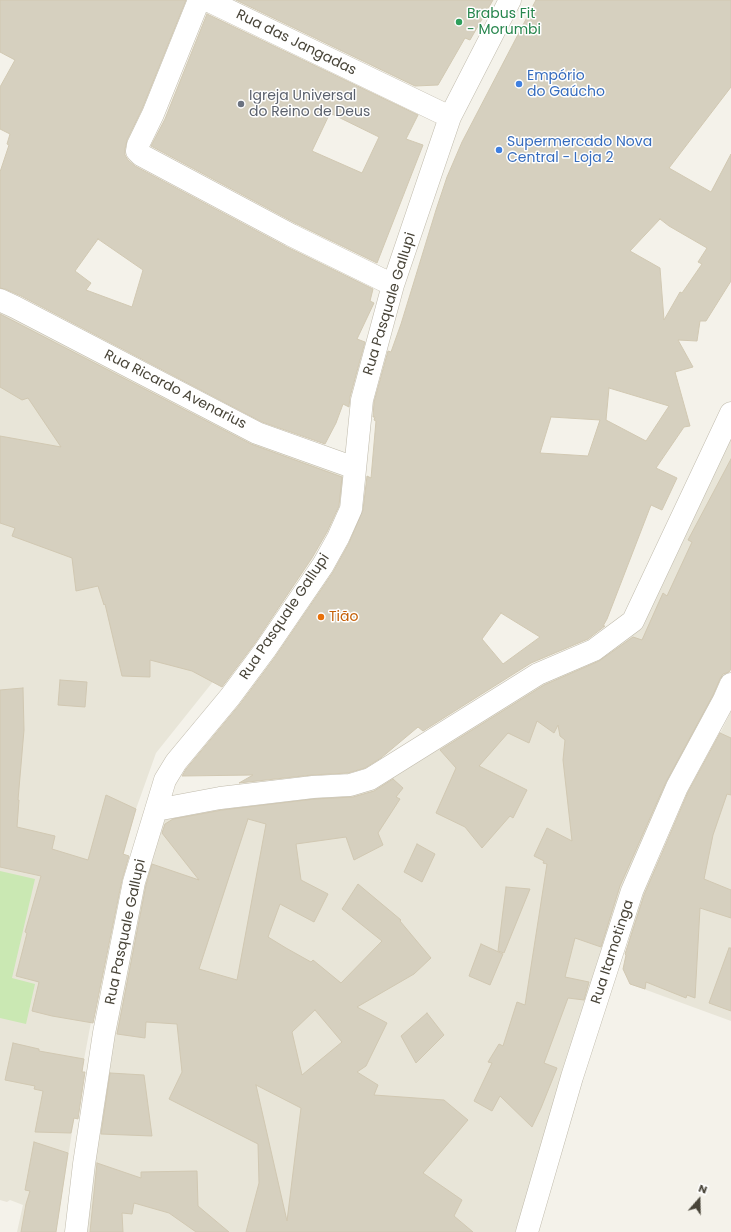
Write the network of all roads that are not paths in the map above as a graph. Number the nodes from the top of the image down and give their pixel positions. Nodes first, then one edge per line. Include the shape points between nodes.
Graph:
1 (199, 0) edge
2 (207, 0) edge
3 (510, 0) edge
4 (450, 117) junction
5 (393, 285) junction
6 (0, 300) edge
7 (731, 413) edge
8 (356, 468) junction
9 (731, 684) edge
10 (156, 810) junction
11 (76, 1232) edge
12 (527, 1232) edge

1 - 5 street via 137,151 140,155 291,235
2 - 4 street, Rua das Jangadas
3 - 4 street, Rua Pasquale Gallupi
4 - 5 street, Rua Pasquale Gallupi
5 - 8 street, Rua Pasquale Gallupi via 362,400
6 - 8 street, Rua Ricardo Avenarius via 257,433
7 - 10 street via 633,621 594,650 538,674 370,779 350,785 220,798
8 - 10 street, Rua Pasquale Gallupi via 351,509 323,565 230,697 176,762 165,780
9 - 12 street, Rua Itamotinga via 677,787 632,891 572,1077
10 - 11 street, Rua Pasquale Gallupi via 134,882 104,1033

